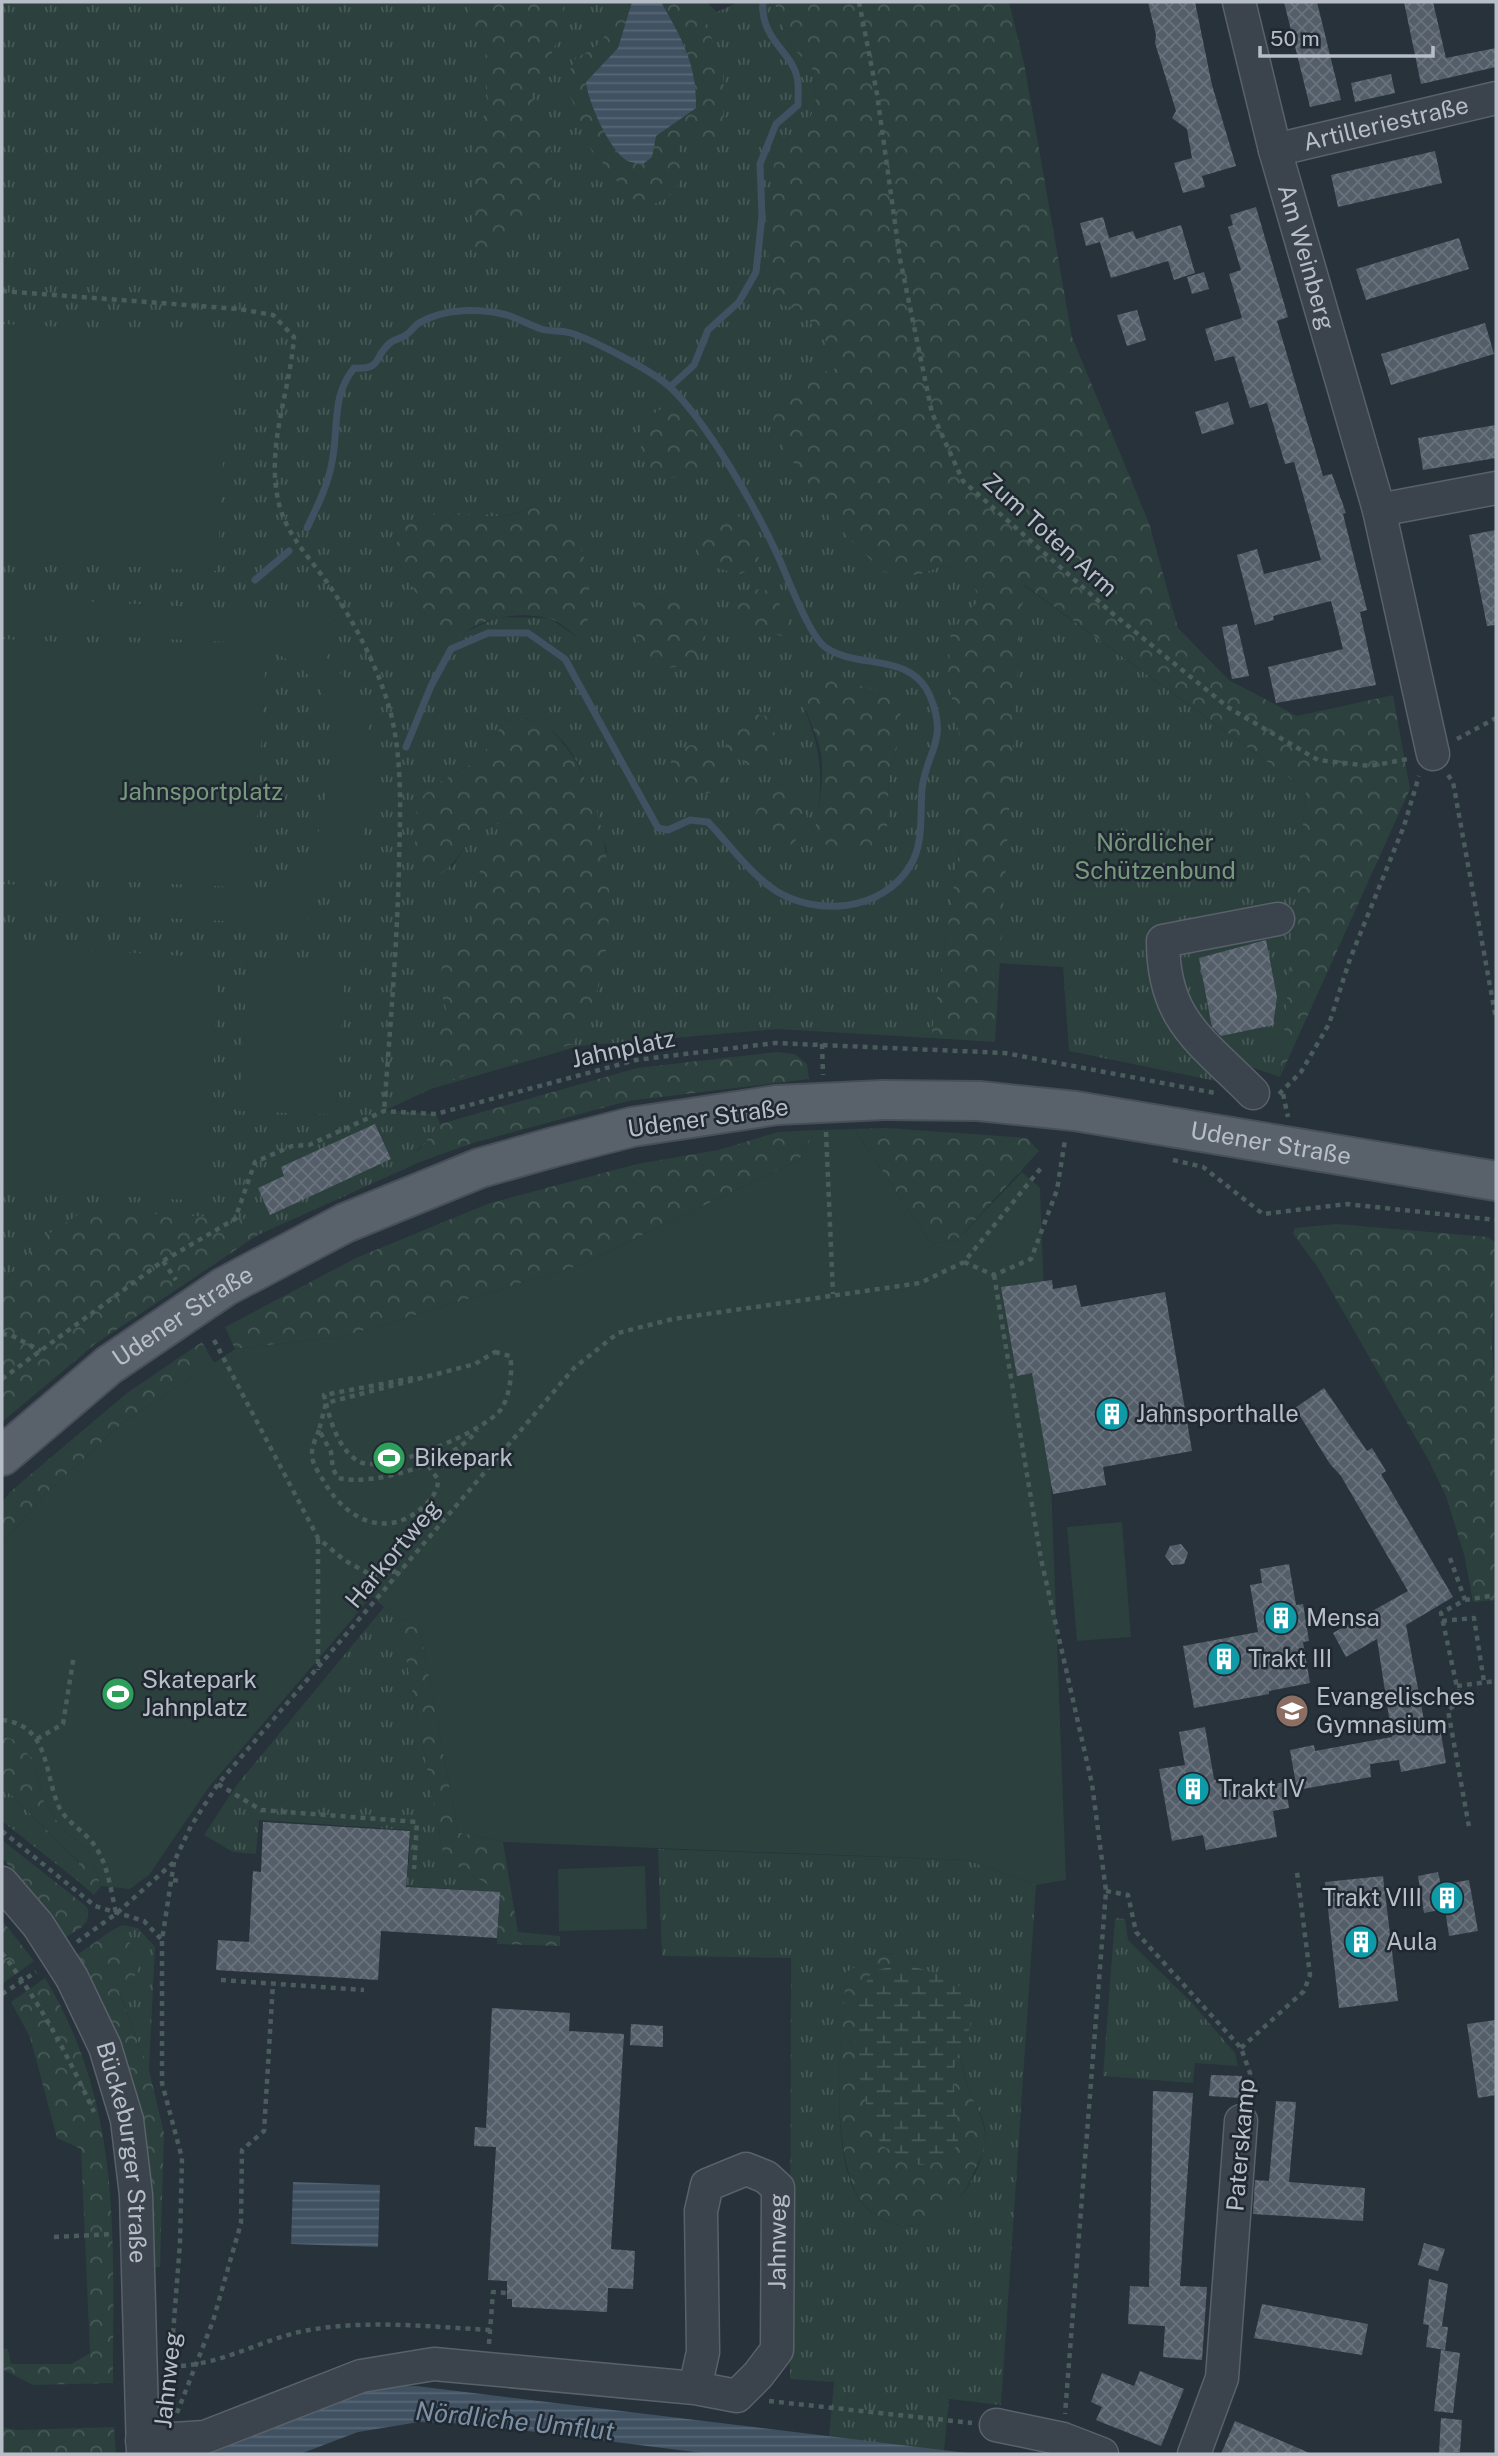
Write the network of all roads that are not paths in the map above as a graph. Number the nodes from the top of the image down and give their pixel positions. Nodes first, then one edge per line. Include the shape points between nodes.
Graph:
1 (1239, 2) edge
2 (1496, 98) edge
3 (1275, 150) junction
4 (1496, 488) edge
5 (1379, 510) junction
6 (1433, 754) road end
7 (1278, 919) dead end
8 (1268, 1093) road end
9 (1496, 1181) edge
10 (2, 1456) edge
11 (2, 1883) edge
12 (1241, 2121) road end
13 (695, 2388) junction
14 (996, 2425) road end
15 (149, 2445) edge
16 (1102, 2454) edge
17 (1194, 2454) edge

1 - 3 street, Am Weinberg
2 - 3 street, Artilleriestraße
3 - 5 street, Am Weinberg
4 - 5 street
5 - 6 street, Am Weinberg
7 - 8 street via 1163,941 1171,1000 1192,1034
9 - 10 main road, Udener Straße, bridge via 1075,1111 979,1101 777,1105 632,1127 480,1168 345,1223 224,1287 178,1318 109,1365
11 - 15 street, Bückeburger Straße, bridge via 38,1925 72,1978 105,2047 127,2120 136,2195
12 - 17 street, Paterskamp via 1222,2378
13 - 13 street, Jahnweg via 737,2396 777,2350 778,2188 746,2169 707,2185 701,2211 703,2352
13 - 15 street, Jahnweg via 434,2364 361,2376 205,2437
14 - 16 street via 1063,2439

